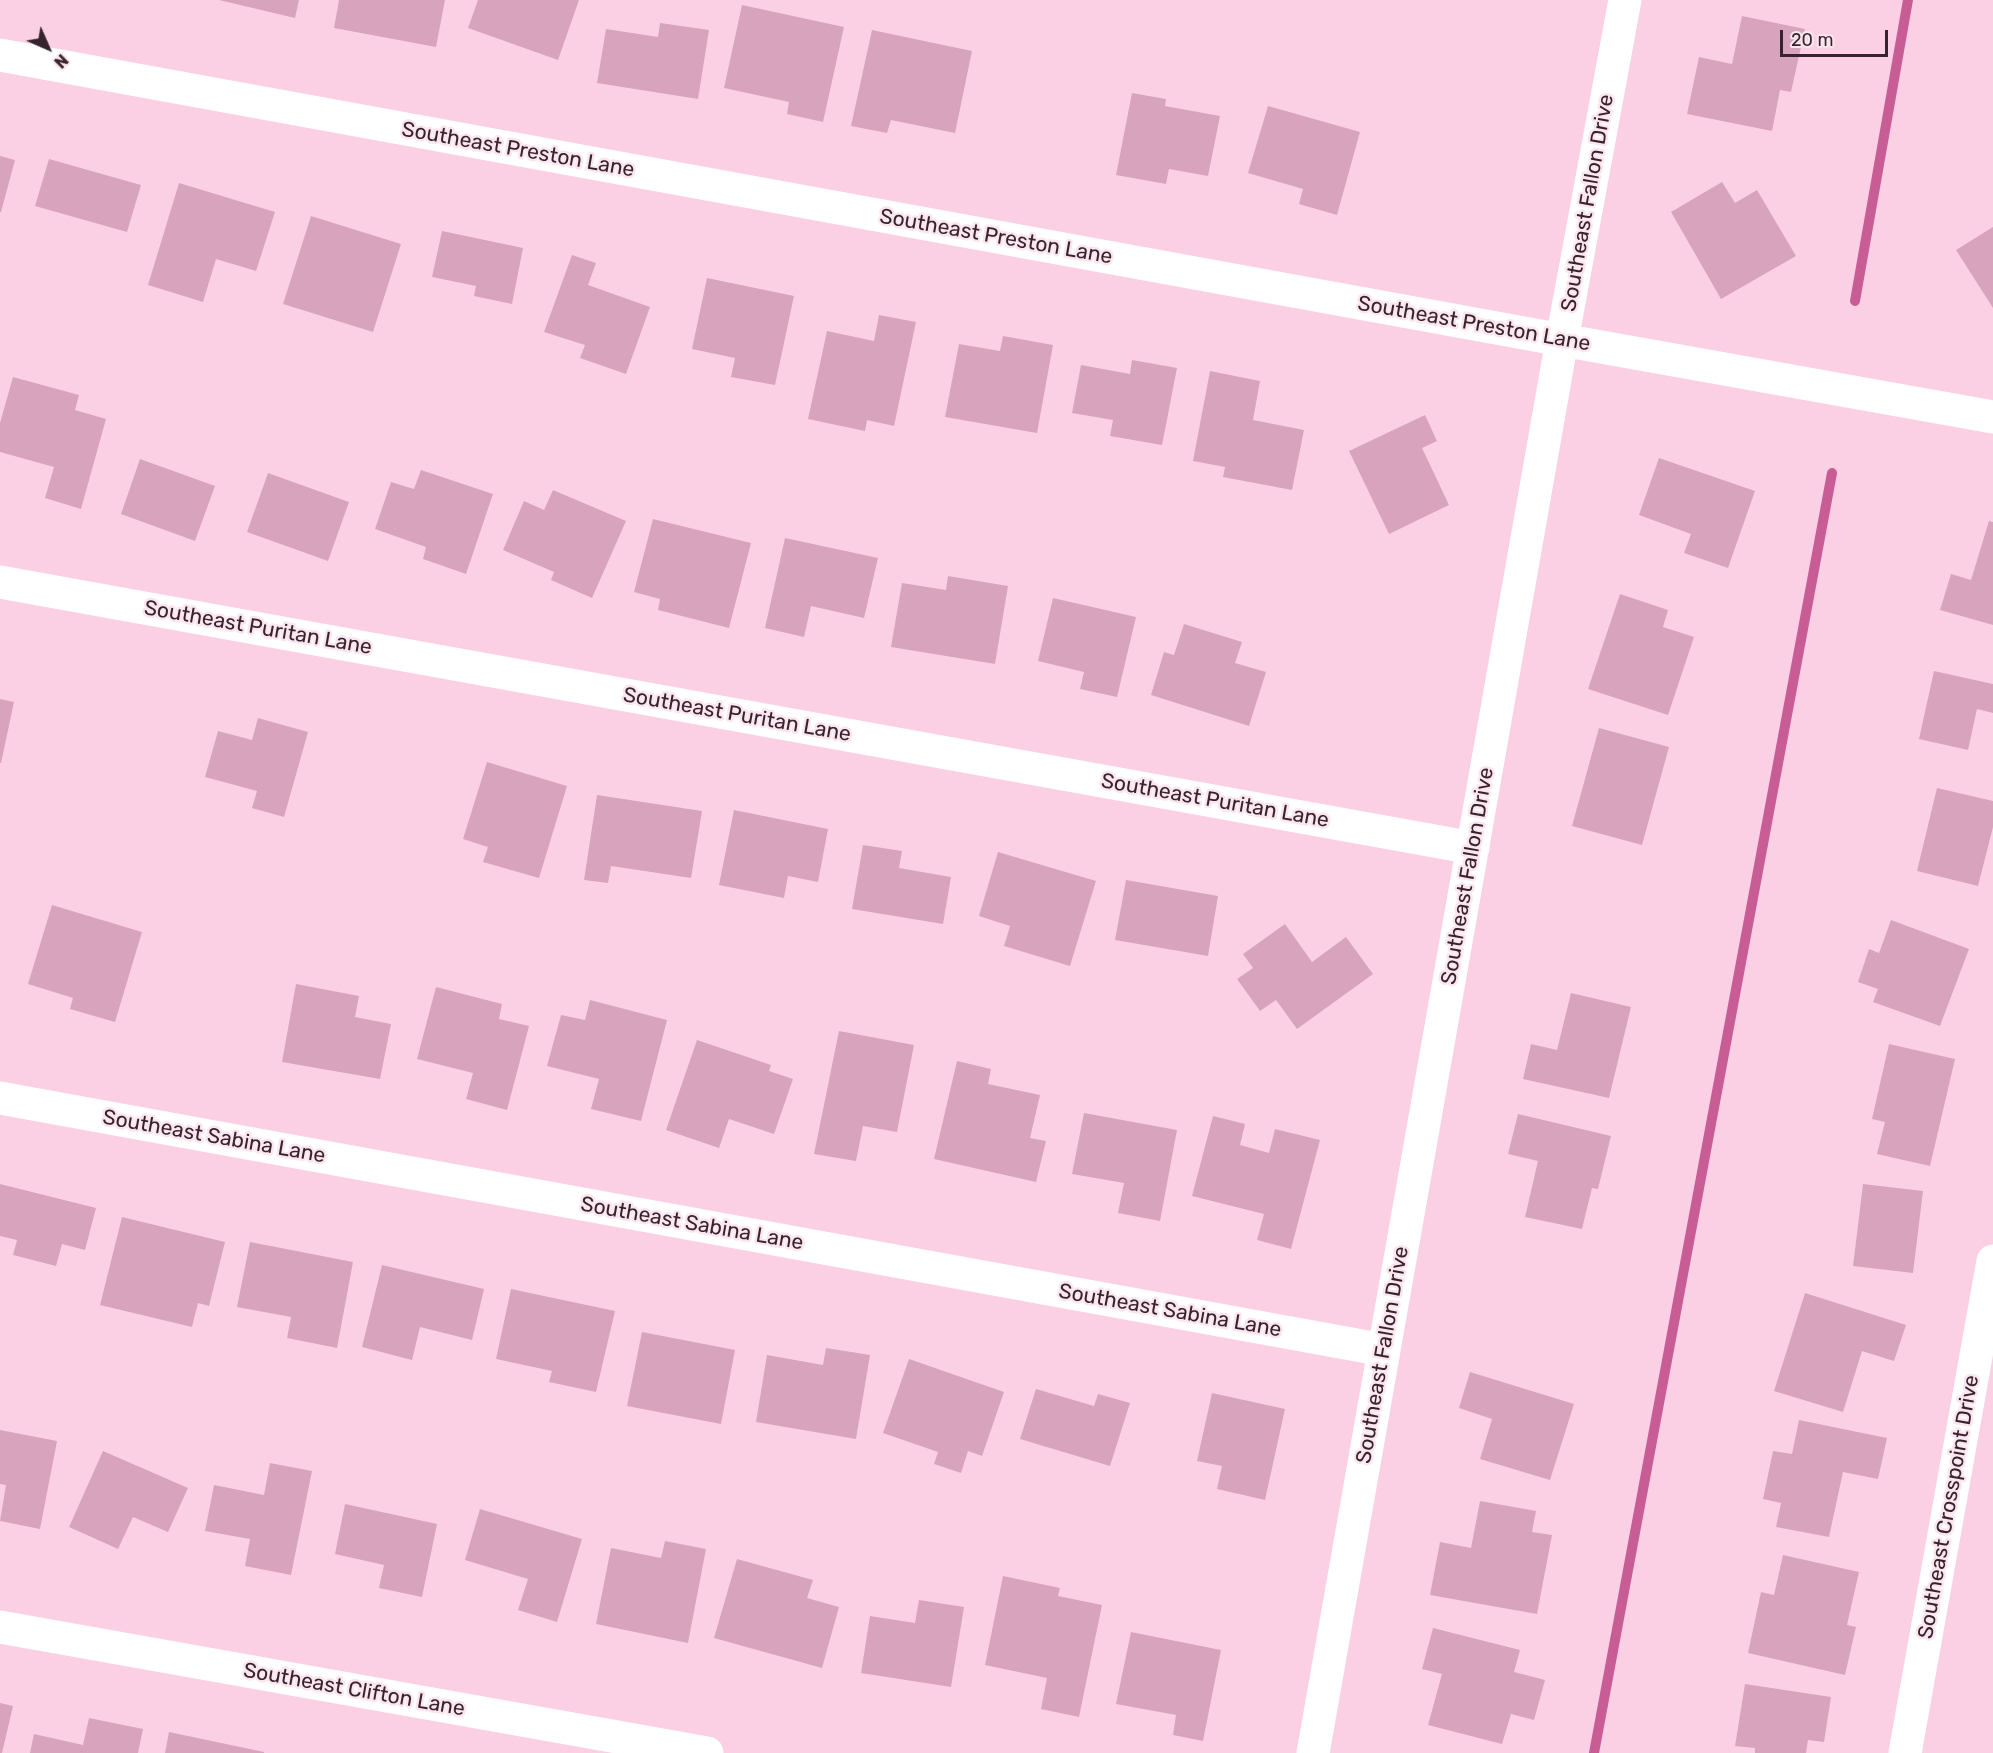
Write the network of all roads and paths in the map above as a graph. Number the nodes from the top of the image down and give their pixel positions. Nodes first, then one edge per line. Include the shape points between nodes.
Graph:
1 (1625, 0) edge
2 (0, 55) edge
3 (1562, 340) junction
4 (1993, 417) edge
5 (0, 582) edge
6 (1473, 848) junction
7 (0, 1098) edge
8 (1993, 1261) edge
9 (1384, 1350) junction
10 (0, 1627) edge
11 (707, 1753) edge
12 (1313, 1753) edge
13 (1905, 1753) edge

1 - 3 street, Southeast Fallon Drive
2 - 3 street, Southeast Preston Lane
3 - 4 street, Southeast Preston Lane
3 - 6 street, Southeast Fallon Drive
5 - 6 street, Southeast Puritan Lane
6 - 9 street, Southeast Fallon Drive
7 - 9 street, Southeast Sabina Lane
8 - 13 street, Southeast Crosspoint Drive
9 - 12 street, Southeast Fallon Drive
10 - 11 street, Southeast Clifton Lane

